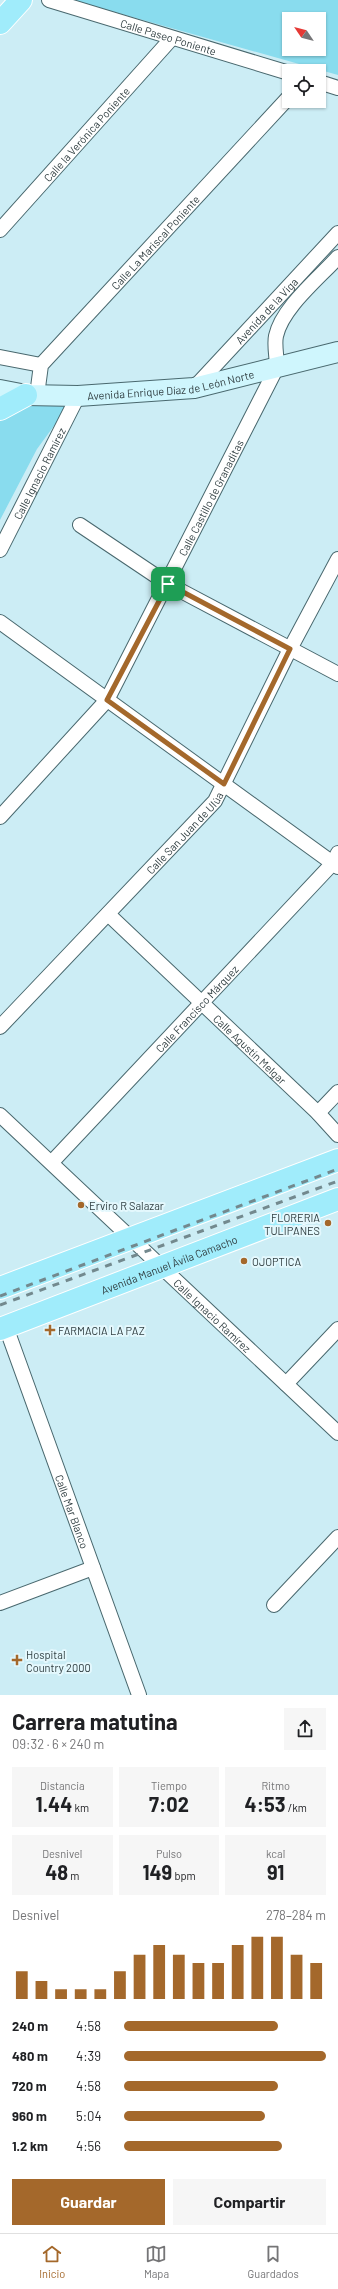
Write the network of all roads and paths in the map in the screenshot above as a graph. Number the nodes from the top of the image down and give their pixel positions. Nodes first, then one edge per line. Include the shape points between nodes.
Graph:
1 (21, 0) edge
2 (49, 0) edge
3 (0, 23) edge
4 (172, 38) junction
5 (282, 71) edge
6 (326, 84) edge
7 (338, 88) edge
8 (282, 105) edge
9 (0, 230) edge
10 (338, 233) edge
11 (338, 257) edge
12 (338, 352) edge
13 (0, 357) edge
14 (41, 364) junction
15 (277, 367) junction
16 (194, 388) junction
17 (0, 390) edge
18 (32, 395) junction
19 (78, 396) junction
20 (0, 409) edge
21 (80, 525) dead end
22 (0, 550) edge
23 (338, 559) edge
24 (168, 584) junction
25 (0, 622) edge
26 (290, 649) junction
27 (338, 674) edge
28 (107, 700) junction
29 (224, 784) junction
30 (0, 816) edge
31 (336, 861) edge
32 (108, 914) junction
33 (202, 1002) junction
34 (0, 1027) edge
35 (338, 1092) edge
36 (318, 1113) junction
37 (0, 1115) edge
38 (338, 1135) edge
39 (338, 1160) edge
40 (52, 1162) junction
41 (338, 1199) edge
42 (132, 1238) junction
43 (162, 1267) junction
44 (0, 1288) edge
45 (3, 1328) edge
46 (338, 1328) edge
47 (286, 1384) junction
48 (338, 1433) edge
49 (338, 1537) edge
50 (93, 1568) junction
51 (0, 1603) edge
52 (274, 1604) dead end
53 (139, 1695) edge

1 - 3 main road
2 - 4 street, Calle Paseo Poniente
4 - 5 street, Calle Paseo Poniente
4 - 9 street, Calle la Verónica Poniente
6 - 7 street
8 - 14 street, Calle La Mariscal Poniente
10 - 16 street, Avenida de la Viga
11 - 15 street, Avenida de la Viga via 291,308 279,325 275,338
12 - 15 main road, Avenida Enrique Díaz de León Norte
13 - 14 street
14 - 18 street
15 - 16 main road, Avenida Enrique Díaz de León Norte
15 - 24 street, Calle Castillo de Granaditas
16 - 19 main road, Avenida Enrique Díaz de León Norte
17 - 18 main road, Avenida Enrique Díaz de León Norte
18 - 19 main road, Avenida Enrique Díaz de León Norte
18 - 20 main road
19 - 22 street, Calle Ignacio Ramírez
21 - 24 street
23 - 26 street, Calle San Juan de Ulúa
24 - 26 street
24 - 28 street, Calle Castillo de Granaditas
25 - 28 street
26 - 27 street
26 - 29 street, Calle San Juan de Ulúa
28 - 29 street
28 - 30 street, Calle Castillo de Granaditas
29 - 31 street
29 - 32 street, Calle San Juan de Ulúa via 216,801
31 - 33 street, Calle Francisco Márquez
32 - 33 street, Calle Agustín Melgar
32 - 34 street, Calle San Juan de Ulúa
33 - 36 street, Calle Agustín Melgar
33 - 40 street, Calle Francisco Márquez
35 - 36 street
36 - 38 street, Calle Agustín Melgar
37 - 40 street, Calle Ignacio Ramírez
39 - 42 main road
40 - 42 street, Calle Ignacio Ramírez
41 - 43 main road, Avenida Manuel Ávila Camacho
42 - 43 street, Calle Ignacio Ramírez
42 - 44 main road
43 - 45 main road, Avenida Manuel Ávila Camacho
43 - 47 street, Calle Ignacio Ramírez
45 - 50 street, Calle Mar Blanco
46 - 47 street
47 - 48 street, Calle Ignacio Ramírez
49 - 52 street
50 - 51 street
50 - 53 street, Calle Mar Blanco

